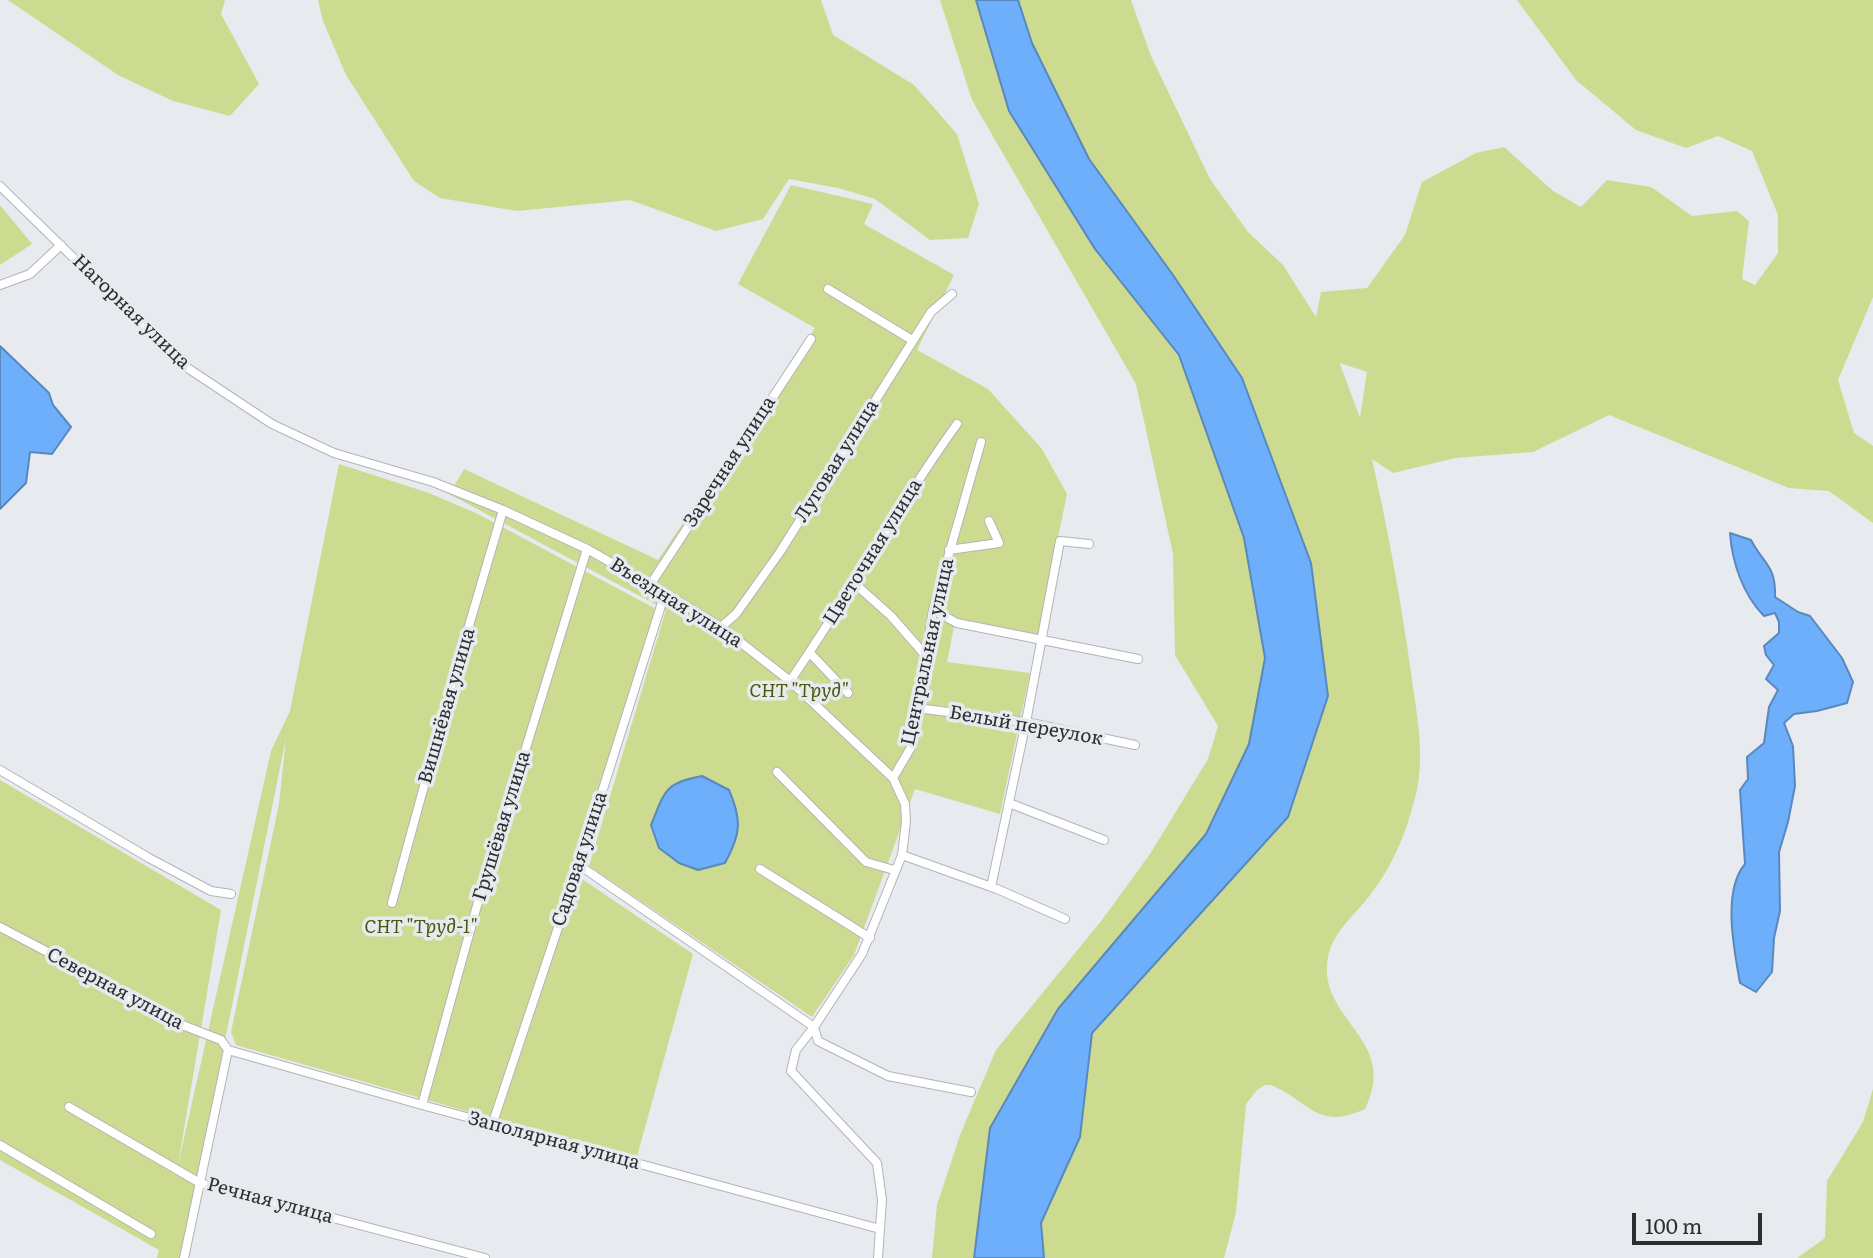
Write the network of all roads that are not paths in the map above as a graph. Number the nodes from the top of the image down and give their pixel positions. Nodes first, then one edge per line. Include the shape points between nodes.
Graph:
1 (0, 186) edge
2 (61, 245) junction
3 (0, 285) edge
4 (828, 289) dead end
5 (952, 294) dead end
6 (811, 339) dead end
7 (912, 340) junction
8 (957, 424) dead end
9 (981, 442) dead end
10 (470, 497) joint
11 (503, 510) junction
12 (989, 521) dead end
13 (1089, 544) dead end
14 (587, 549) junction
15 (949, 550) junction
16 (854, 583) junction
17 (650, 585) junction
18 (665, 593) junction
19 (933, 610) junction
20 (721, 627) junction
21 (1042, 640) junction
22 (810, 653) junction
23 (926, 656) junction
24 (1138, 659) dead end
25 (790, 681) junction
26 (848, 693) dead end
27 (917, 708) junction
28 (1026, 722) junction
29 (1135, 745) dead end
30 (0, 770) edge
31 (777, 772) dead end
32 (892, 778) junction
33 (1009, 803) junction
34 (1104, 840) dead end
35 (902, 855) junction
36 (579, 865) junction
37 (760, 869) dead end
38 (894, 870) junction
39 (991, 887) junction
40 (231, 894) dead end
41 (392, 903) dead end
42 (1065, 919) dead end
43 (0, 927) edge
44 (870, 938) junction
45 (814, 1027) junction
46 (229, 1050) junction
47 (971, 1093) dead end
48 (422, 1105) junction
49 (69, 1107) dead end
50 (492, 1125) junction
51 (0, 1145) edge
52 (200, 1183) junction
53 (880, 1229) junction
54 (151, 1234) dead end
55 (184, 1258) edge
56 (485, 1258) edge
57 (878, 1258) edge

1 - 2 street, Нагорная улица
2 - 3 street via 30,274
2 - 10 street, Нагорная улица via 183,365 272,424 334,453
4 - 7 street
5 - 7 street, Луговая улица via 931,312
6 - 17 street, Заречная улица
7 - 20 street, Луговая улица via 780,552 736,614
8 - 16 street, Цветочная улица
9 - 15 street, Центральная улица
10 - 11 street, Въездная улица
11 - 14 street, Въездная улица
11 - 41 street, Вишнёвая улица
12 - 15 street via 999,543
13 - 21 street via 1060,541
14 - 17 street, Въездная улица
14 - 48 street, Грушёвая улица via 489,862
15 - 19 street, Центральная улица
16 - 22 street, Цветочная улица
16 - 23 street
17 - 18 street, Въездная улица
18 - 20 street, Въездная улица
18 - 36 street, Садовая улица
19 - 21 street via 957,623
19 - 23 street, Центральная улица
20 - 25 street, Въездная улица
21 - 24 street
21 - 28 street
22 - 25 street, Цветочная улица
22 - 26 street
23 - 27 street, Центральная улица
25 - 32 street, Въездная улица
27 - 28 street, Белый переулок
27 - 32 street, Центральная улица via 913,744
28 - 29 street, Белый переулок
28 - 33 street
30 - 40 street via 169,869 211,891
31 - 38 street via 866,862
32 - 35 street, Въездная улица via 905,804
33 - 34 street
33 - 39 street
35 - 38 street
35 - 39 street
36 - 45 street
36 - 50 street, Садовая улица
37 - 44 street
38 - 44 street
39 - 42 street
43 - 46 street, Северная улица via 154,1014 221,1040
44 - 45 street
45 - 47 street via 818,1041 888,1076
45 - 53 street via 796,1050 791,1071 877,1163
46 - 48 street, Заполярная улица
46 - 52 street
48 - 50 street, Заполярная улица
49 - 52 street, Речная улица
50 - 53 street, Заполярная улица
51 - 54 street
52 - 55 street
52 - 56 street, Речная улица
53 - 57 street

